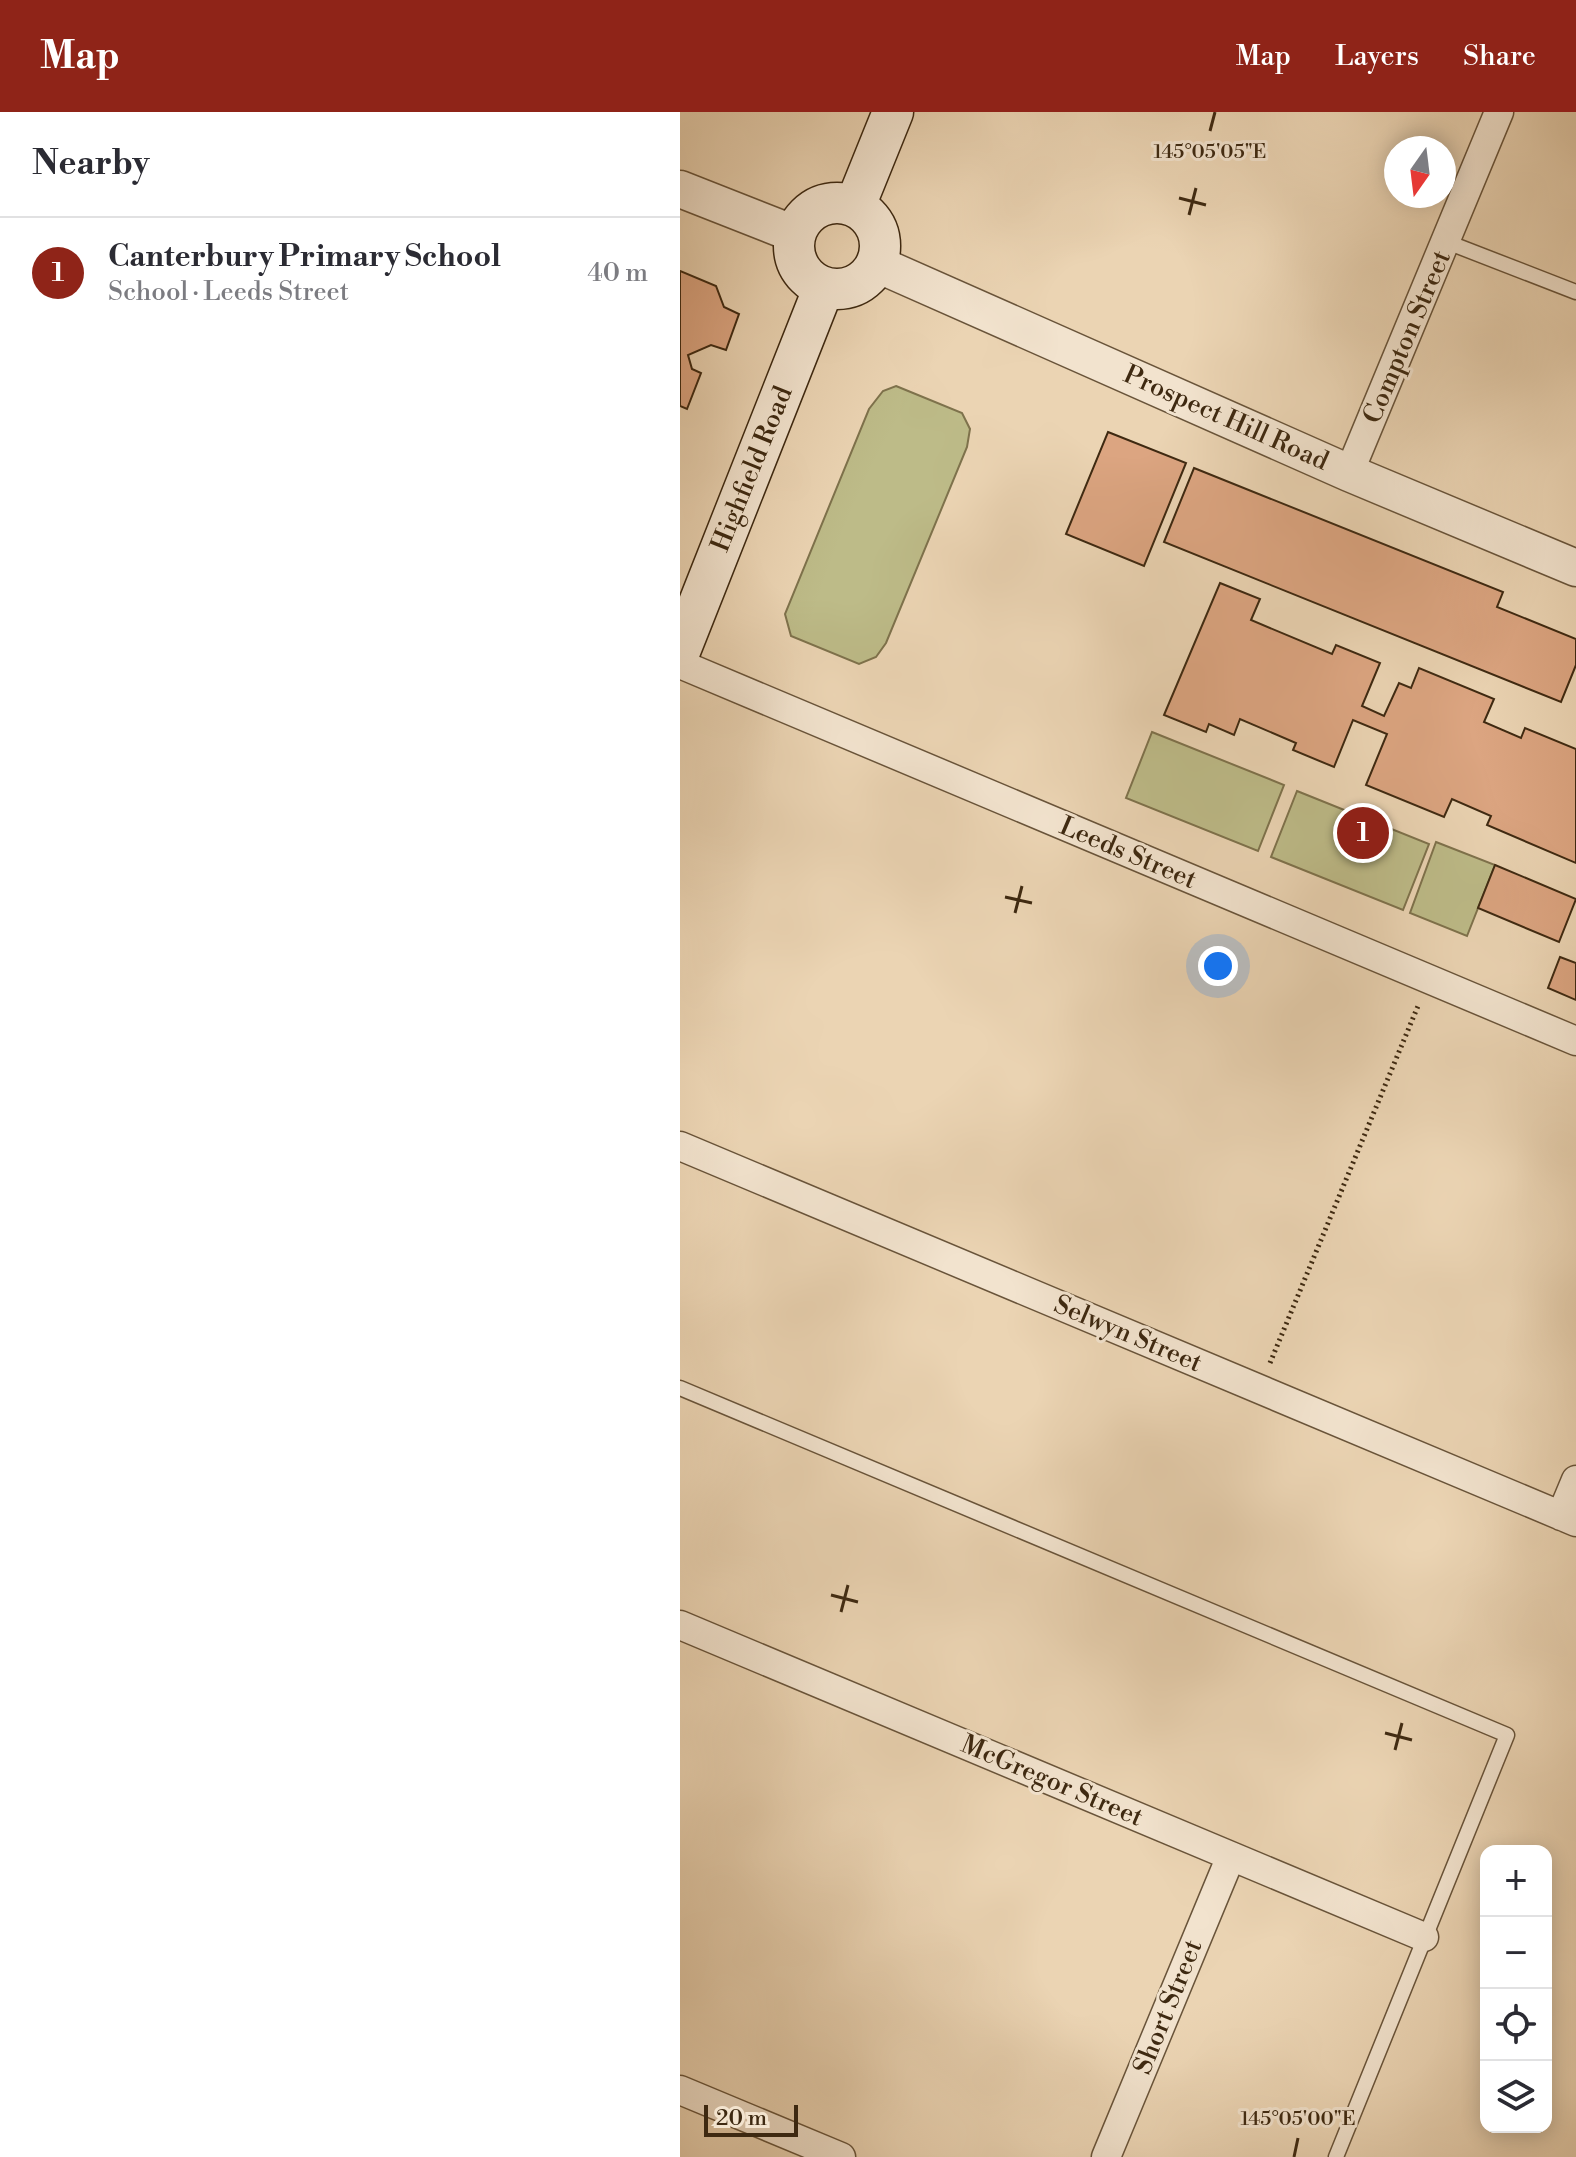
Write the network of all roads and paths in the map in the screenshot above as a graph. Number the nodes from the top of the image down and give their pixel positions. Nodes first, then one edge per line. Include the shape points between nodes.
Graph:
1 (893, 112) edge
2 (1499, 112) edge
3 (680, 189) edge
4 (855, 206) junction
5 (797, 235) junction
6 (1447, 242) junction
7 (877, 264) junction
8 (824, 287) junction
9 (1576, 292) edge
10 (1349, 473) junction
11 (1576, 568) edge
12 (680, 651) edge
13 (680, 664) edge
14 (1429, 980) junction
15 (1576, 1041) edge
16 (680, 1146) edge
17 (680, 1388) edge
18 (1259, 1389) junction
19 (1576, 1480) edge
20 (1569, 1519) edge
21 (680, 1625) edge
22 (1231, 1856) junction
23 (1424, 1937) junction
24 (680, 2090) edge
25 (841, 2157) edge
26 (1106, 2157) edge
27 (1336, 2157) edge

1 - 4 main road
2 - 6 street, Compton Street
3 - 5 street
4 - 5 main road via 822,206 806,217
4 - 7 main road via 879,233
5 - 8 main road via 797,263 808,279
6 - 9 lane
6 - 10 street, Compton Street
7 - 8 main road via 856,286
7 - 10 street, Prospect Hill Road
8 - 12 main road, Highfield Road
10 - 11 street, Prospect Hill Road
13 - 14 street, Leeds Street
14 - 15 street, Leeds Street
14 - 18 path
16 - 18 street, Selwyn Street
17 - 23 lane via 1507,1735
18 - 20 street, Selwyn Street
19 - 20 street
21 - 22 street, McGregor Street
22 - 23 street, McGregor Street
22 - 26 street, Short Street
23 - 27 lane
24 - 25 street

